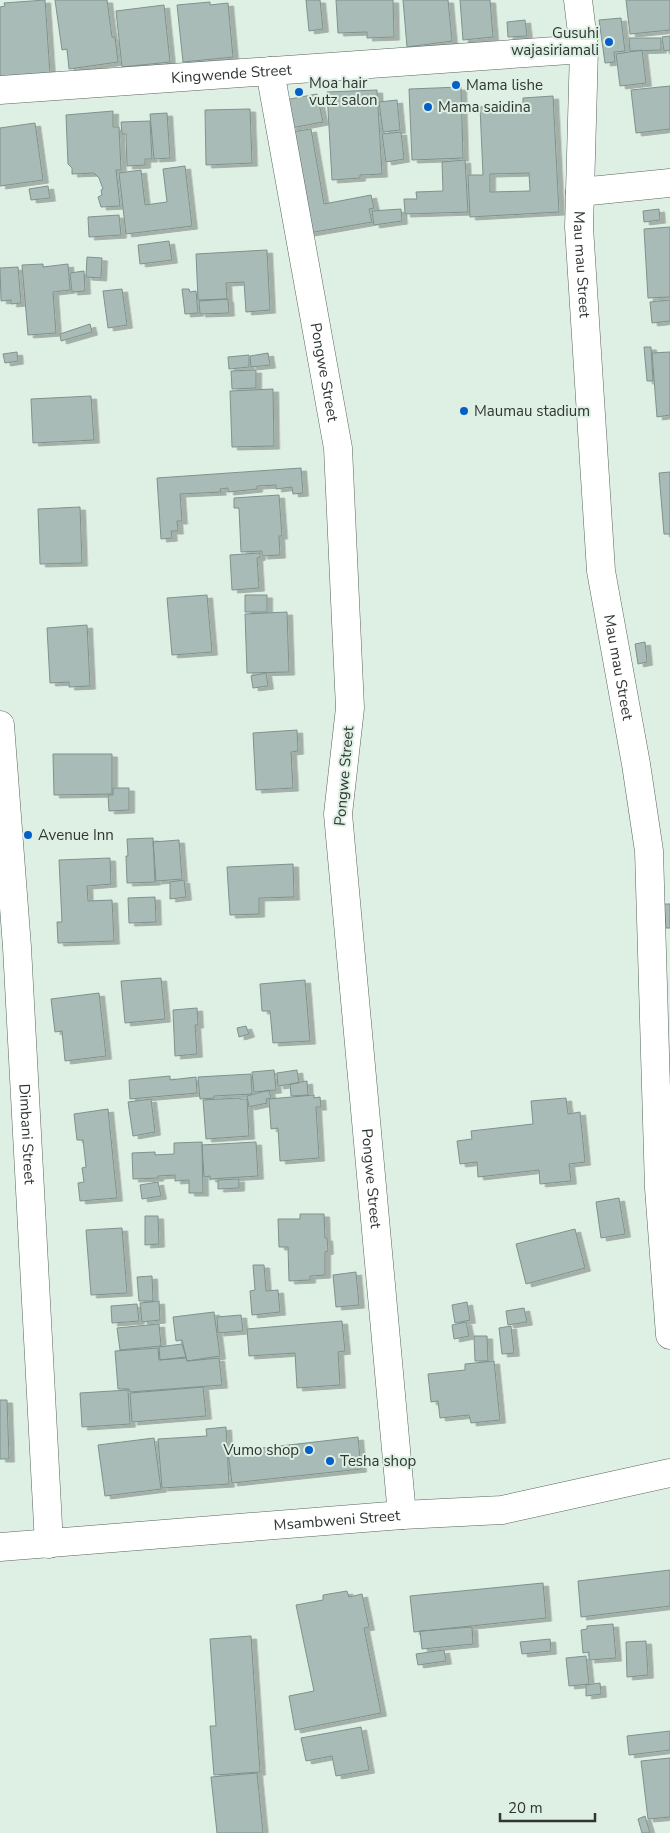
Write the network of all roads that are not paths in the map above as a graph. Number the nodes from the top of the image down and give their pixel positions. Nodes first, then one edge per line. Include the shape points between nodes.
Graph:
1 (578, 0) edge
2 (584, 49) junction
3 (270, 71) junction
4 (0, 90) edge
5 (670, 183) edge
6 (580, 192) junction
7 (0, 725) edge
8 (8, 947) edge
9 (670, 1335) edge
10 (670, 1474) edge
11 (402, 1515) junction
12 (49, 1544) junction
13 (0, 1547) edge

1 - 2 street, Mau mau Street
2 - 3 street, Kingwende Street
2 - 6 street, Mau mau Street
3 - 4 street, Kingwende Street
3 - 11 street, Pongwe Street via 338,448 350,708 338,814
5 - 6 street
6 - 9 street, Mau mau Street via 579,227 600,571 649,851 659,1188
7 - 8 street, Dimbani Street
8 - 12 street, Dimbani Street
10 - 11 street, Msambweni Street via 502,1510
11 - 12 street, Msambweni Street
12 - 13 street, Msambweni Street

